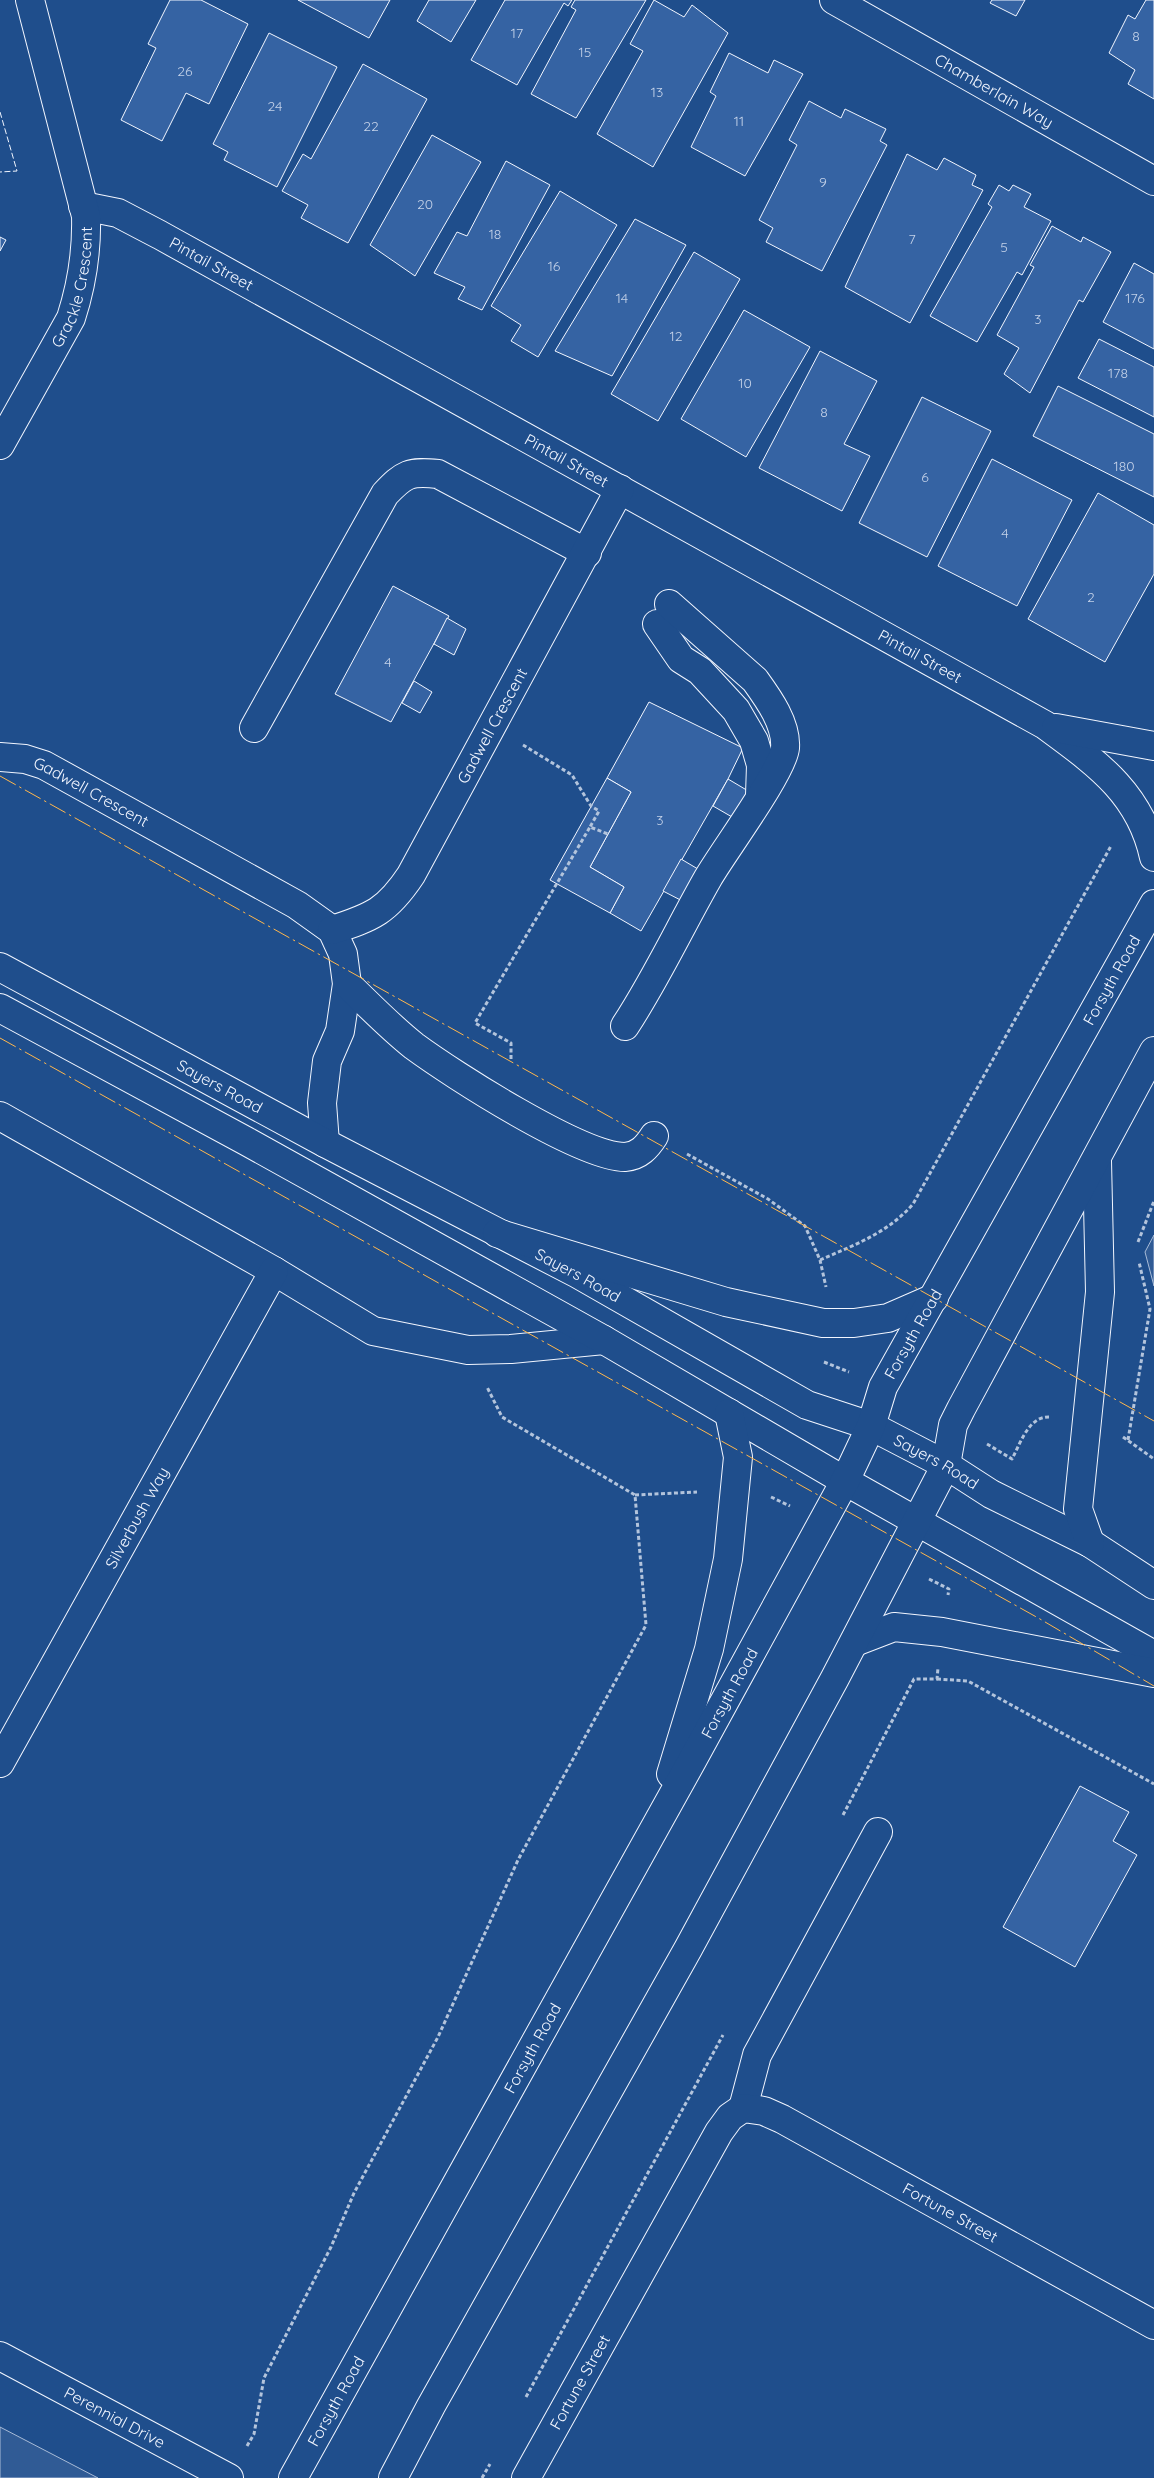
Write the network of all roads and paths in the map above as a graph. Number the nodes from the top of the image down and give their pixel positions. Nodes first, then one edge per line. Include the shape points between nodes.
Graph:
1 (30, 0) edge
2 (834, 0) edge
3 (1154, 181) edge
4 (83, 206) junction
5 (0, 445) edge
6 (620, 489) junction
7 (588, 553) junction
8 (663, 614) dead end
9 (1045, 725) junction
10 (254, 728) dead end
11 (519, 742) dead end
12 (1154, 746) edge
13 (0, 757) edge
14 (1137, 812) junction
15 (590, 827) junction
16 (608, 834) dead end
17 (1154, 857) edge
18 (1154, 904) edge
19 (332, 930) junction
20 (0, 967) edge
21 (347, 984) junction
22 (0, 1008) edge
23 (625, 1026) dead end
24 (1154, 1051) edge
25 (511, 1059) dead end
26 (0, 1116) edge
27 (654, 1136) joint
28 (325, 1143) junction
29 (1096, 1159) junction
30 (1154, 1200) edge
31 (497, 1233) junction
32 (1135, 1248) dead end
33 (1137, 1257) dead end
34 (820, 1260) junction
35 (274, 1271) junction
36 (934, 1298) junction
37 (823, 1323) junction
38 (604, 1340) junction
39 (468, 1350) junction
40 (824, 1361) dead end
41 (729, 1413) junction
42 (871, 1426) junction
43 (1154, 1459) edge
44 (946, 1465) junction
45 (845, 1481) junction
46 (917, 1522) junction
47 (1090, 1543) junction
48 (1154, 1585) edge
49 (854, 1642) junction
50 (1154, 1655) edge
51 (1154, 1673) edge
52 (937, 1679) dead end
53 (0, 1763) edge
54 (1154, 1784) edge
55 (656, 1824) junction
56 (878, 1832) dead end
57 (743, 2108) junction
58 (1154, 2325) edge
59 (0, 2356) edge
60 (246, 2448) dead end
61 (229, 2478) edge
62 (293, 2478) edge
63 (393, 2478) edge
64 (526, 2478) edge

1 - 4 main road, Grackle Crescent
2 - 3 main road, Chamberlain Way
4 - 5 main road, Grackle Crescent via 87,248 71,318
4 - 6 main road, Pintail Street via 118,214 160,235
6 - 7 main road, Gadwell Crescent
6 - 9 main road, Pintail Street
7 - 10 main road via 438,474 421,472 401,477 384,494
7 - 19 main road, Gadwell Crescent via 411,875 395,898 374,914
8 - 23 main road via 755,680 783,730 785,749 760,796 708,877 664,962
9 - 12 main road, Pintail Street
9 - 14 main road, Pintail Street via 1106,772
11 - 15 path via 572,775 591,806 599,811
13 - 19 main road, Gadwell Crescent via 26,759 44,765 297,905
14 - 17 main road, Pintail Street via 1149,833
14 - 34 path via 1115,838 913,1204 900,1219 876,1236
15 - 16 path
15 - 25 path via 476,1023 511,1043
18 - 36 main road, Forsyth Road
19 - 21 main road, Gadwell Crescent via 344,954
20 - 28 main road, Sayers Road
21 - 27 main road via 414,1046 561,1136 624,1157 642,1152
21 - 28 main road, Gadwell Crescent via 340,1030 327,1061 322,1103
22 - 38 main road
24 - 29 main road
26 - 35 main road
27 - 34 path via 768,1199 806,1226
28 - 31 main road, Sayers Road
29 - 44 main road via 953,1425
29 - 47 main road via 1100,1292 1078,1509
30 - 32 path
31 - 37 main road via 726,1302
31 - 42 main road, Sayers Road via 578,1274 806,1405
33 - 43 path via 1150,1309 1128,1440
34 - 37 path via 829,1299
35 - 39 main road via 374,1331
35 - 53 main road, Silverbush Way
36 - 37 main road via 888,1318
36 - 42 main road, Forsyth Road via 883,1387
37 - 40 path
38 - 39 main road
38 - 41 main road
39 - 60 path via 502,1417 635,1495 646,1625 518,1860 438,2037 354,2193 331,2246 264,2378 254,2434
41 - 45 main road
41 - 55 main road via 738,1457 728,1559 709,1649
42 - 44 main road, Sayers Road
42 - 45 main road, Forsyth Road
44 - 46 main road
44 - 47 main road, Sayers Road via 991,1494
45 - 46 main road
45 - 55 main road, Forsyth Road
46 - 49 main road
46 - 50 main road
47 - 48 main road, Sayers Road
49 - 51 main road via 894,1627 942,1632
49 - 63 main road via 688,1949
52 - 54 path via 968,1681
55 - 62 main road, Forsyth Road
56 - 57 main road via 757,2055
57 - 58 main road, Fortune Street via 764,2111 782,2119
57 - 64 main road, Fortune Street via 730,2117 719,2132
59 - 61 main road, Perennial Drive

